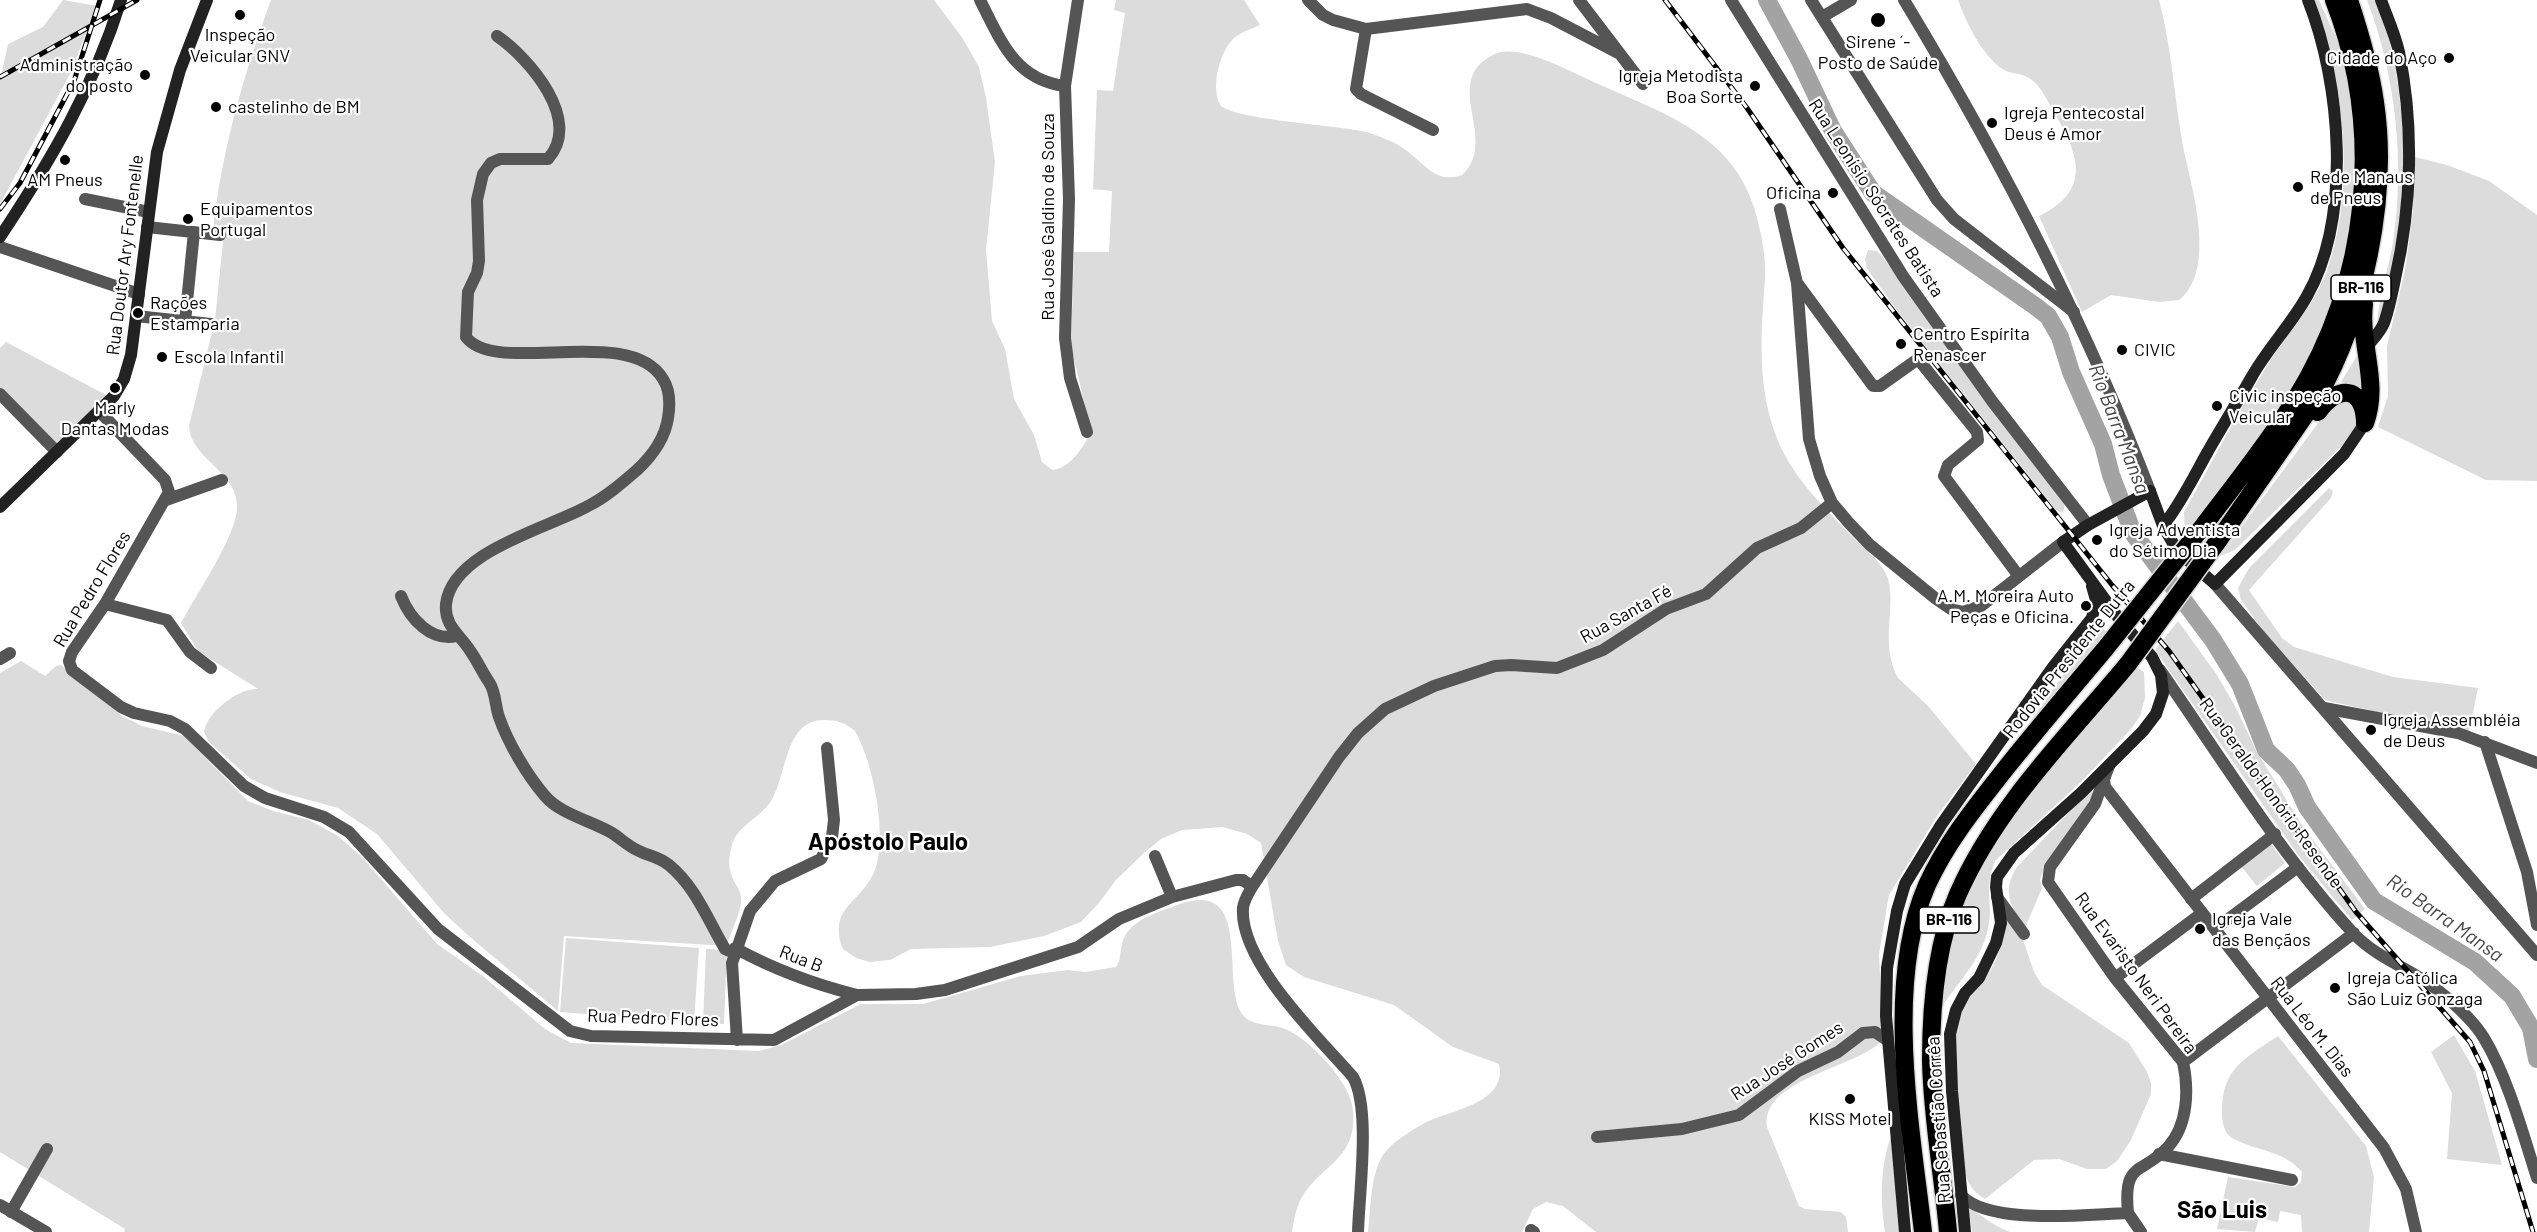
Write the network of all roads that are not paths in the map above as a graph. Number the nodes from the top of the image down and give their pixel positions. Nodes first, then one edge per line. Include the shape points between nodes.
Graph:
1 (121, 0) edge
2 (207, 0) edge
3 (980, 0) edge
4 (1078, 0) edge
5 (1308, 0) edge
6 (1579, 0) edge
7 (1731, 0) edge
8 (1811, 0) edge
9 (1851, 0) edge
10 (1904, 0) edge
11 (2308, 0) edge
12 (2327, 0) edge
13 (2334, 0) edge
14 (2349, 0) edge
15 (2381, 0) edge
16 (1821, 17) junction
17 (1366, 29) junction
18 (497, 36) dead end
19 (1618, 53) junction
20 (1643, 84) dead end
21 (1065, 86) junction
22 (1433, 130) dead end
23 (2377, 130) junction
24 (84, 200) dead end
25 (1780, 209) dead end
26 (149, 212) junction
27 (147, 227) junction
28 (194, 232) junction
29 (220, 235) dead end
30 (0, 237) edge
31 (0, 247) edge
32 (2349, 278) junction
33 (1797, 283) junction
34 (139, 294) junction
35 (1814, 306) junction
36 (1799, 312) junction
37 (2074, 312) junction
38 (136, 316) junction
39 (185, 322) junction
40 (212, 324) dead end
41 (2365, 350) junction
42 (0, 394) edge
43 (100, 412) junction
44 (2365, 423) junction
45 (1087, 432) dead end
46 (57, 452) junction
47 (222, 480) dead end
48 (2150, 491) junction
49 (166, 500) junction
50 (1832, 503) junction
51 (0, 507) edge
52 (2088, 525) junction
53 (2163, 526) junction
54 (2218, 541) junction
55 (2063, 542) junction
56 (2085, 573) junction
57 (2018, 575) junction
58 (2215, 584) junction
59 (401, 596) dead end
60 (105, 604) junction
61 (2120, 620) junction
62 (2083, 629) junction
63 (457, 636) junction
64 (210, 668) dead end
65 (2160, 670) junction
66 (2324, 708) junction
67 (2485, 742) junction
68 (827, 748) dead end
69 (2537, 763) edge
70 (2104, 772) junction
71 (2275, 834) junction
72 (1155, 856) dead end
73 (2298, 867) junction
74 (2532, 874) edge
75 (1252, 887) junction
76 (1997, 896) junction
77 (1172, 897) junction
78 (2191, 898) junction
79 (2202, 913) junction
80 (2537, 925) edge
81 (2215, 929) junction
82 (2354, 933) junction
83 (2024, 934) dead end
84 (735, 950) junction
85 (2537, 956) edge
86 (2115, 978) junction
87 (857, 995) junction
88 (2267, 998) junction
89 (737, 1040) junction
90 (1887, 1040) junction
91 (2182, 1062) junction
92 (1906, 1079) junction
93 (1597, 1137) dead end
94 (47, 1149) dead end
95 (2159, 1154) junction
96 (2537, 1178) edge
97 (2292, 1180) dead end
98 (1961, 1195) junction
99 (6, 1209) edge
100 (2128, 1213) junction
101 (1948, 1227) edge
102 (46, 1232) edge
103 (1358, 1232) edge
104 (1905, 1232) edge
105 (1911, 1232) edge
106 (1923, 1232) edge
107 (1965, 1232) edge
108 (2141, 1232) edge
109 (2416, 1232) edge

1 - 30 main road via 74,119
2 - 26 main road, Rua Doutor Ary Fontenelle via 163,124
3 - 21 street via 1015,61 1036,80
4 - 21 street, Rua José Galdino de Souza
5 - 17 street via 1333,20
6 - 19 street
7 - 52 street, Rua Leonísio Sócrates Batista via 1903,276 1992,401
8 - 16 street
9 - 16 street
10 - 37 street via 1981,129
11 - 53 main road via 2326,61 2335,130 2334,209 2324,257 2307,297 2259,363 2180,504
12 - 32 highway, BR-116 via 2352,85 2356,174
13 - 32 highway, Rodovia Presidente Dutra / BR-116 via 2357,74 2363,135 2362,208
14 - 23 highway, BR-116 via 2363,42
15 - 41 main road via 2398,48 2404,82 2409,117 2408,178 2402,241 2390,303 2383,325
16 - 37 street via 1936,200 1954,219
17 - 19 street via 1527,9
17 - 22 street via 1356,89
18 - 63 street, Rua B via 520,52 537,73 552,102 560,136 548,159 500,159 483,174 477,200 479,261 468,292 466,337 474,345 494,351 596,351 644,363 664,380 669,411 665,430 651,456 626,479 589,506 499,546 462,574 446,603 448,621
19 - 20 street
21 - 45 street, Rua José Galdino de Souza via 1069,199 1065,338 1070,378
23 - 41 highway, BR-116 via 2384,180 2364,307
23 - 54 highway, BR-116 via 2373,226 2348,331 2317,398
24 - 26 street
25 - 33 street
26 - 27 main road, Rua Doutor Ary Fontenelle
27 - 28 street
27 - 34 main road, Rua Doutor Ary Fontenelle
28 - 29 street
28 - 39 street
31 - 34 street
32 - 92 highway, Rodovia Presidente Dutra / BR-116, bridge via 2321,350 2295,400 2262,448 1961,825 1926,887 1909,954
33 - 35 street
33 - 36 street
34 - 38 main road, Rua Doutor Ary Fontenelle
35 - 36 street
35 - 57 street via 1873,386 1880,386 1918,359 1977,432 1978,440 1948,465 1944,476
36 - 50 street via 1809,439
37 - 48 street
38 - 39 street
38 - 43 main road, Rua Doutor Ary Fontenelle via 124,379
39 - 40 street
41 - 44 highway, BR-116 via 2372,387
42 - 46 street
43 - 46 main road, Rua Doutor Ary Fontenelle
43 - 49 street via 165,480
44 - 54 highway via 2364,408 2354,395 2340,392 2326,400 2235,529
44 - 58 main road via 2344,454
46 - 51 main road, Rua Doutor Ary Fontenelle
47 - 49 street
48 - 52 main road
48 - 53 main road
49 - 60 street, Rua Pedro Flores
50 - 57 street via 1870,545 1951,609 1974,610
50 - 75 street, Rua Santa Fé via 1802,528 1756,548 1706,594 1666,609 1603,650 1557,668 1495,666 1434,686 1385,709 1358,733 1340,757
52 - 55 main road
53 - 58 main road via 2178,552
54 - 101 highway, BR-116, bridge via 2128,664 2009,808 1970,869 1948,921 1936,987 1931,1060
55 - 56 main road
55 - 57 street
56 - 61 main road, Rua Geraldo Honório Resende
56 - 62 main road via 2096,600
58 - 66 street
59 - 63 street via 408,613 421,626 440,637
60 - 64 street via 167,620 190,652
60 - 89 street, Rua Pedro Flores via 72,652 72,670 121,707 185,729 255,793 310,811 349,832 438,929 564,1027 591,1036
61 - 62 main road via 2104,614
61 - 65 main road, Rua Geraldo Honório Resende
62 - 90 main road via 1941,825 1905,884 1890,939
63 - 84 street, Rua B via 491,684 503,727 546,797 668,865 685,879 724,947
65 - 70 main road, Rua Sebastião Corrêa via 2163,688 2156,714
65 - 71 street, Rua Geraldo Honório Resende
66 - 67 street via 2431,726
66 - 85 street
67 - 69 street
67 - 74 street
68 - 84 street via 834,820 828,847 821,859 784,875 767,888 750,911
70 - 76 main road, Rua Sebastião Corrêa via 2006,862 1997,877
70 - 78 street, Rua Léo M. Dias via 2105,788
70 - 86 street, Rua Evaristo Neri Pereira via 2095,804 2047,877
71 - 73 street, Rua Geraldo Honório Resende
71 - 78 street
72 - 77 street
73 - 81 street
73 - 82 street, Rua Geraldo Honório Resende
74 - 80 street
75 - 77 street, Rua Pedro Flores via 1236,880
75 - 103 street via 1243,916 1262,966 1277,991 1353,1077 1359,1091 1362,1113
76 - 83 street
76 - 98 main road, Rua Sebastião Corrêa via 2001,922 1996,943 1979,978 1956,1010 1950,1034
77 - 87 street, Rua Pedro Flores via 1119,919 1078,947 945,990
78 - 79 street, Rua Léo M. Dias
79 - 81 street, Rua Léo M. Dias
79 - 86 street
81 - 88 street, Rua Léo M. Dias
82 - 88 street
82 - 96 street, Rua Geraldo Honório Resende via 2383,959 2440,991 2477,1029 2499,1068
84 - 87 street, Rua B via 811,984
84 - 89 street via 731,973
86 - 91 street, Rua Evaristo Neri Pereira
87 - 89 street, Rua Pedro Flores via 774,1040
88 - 91 street
88 - 109 street, Rua Léo M. Dias via 2396,1167 2406,1189
90 - 93 street, Rua José Gomes via 1875,1032 1863,1033 1730,1118 1683,1129
90 - 104 main road
91 - 95 street, Rua Evaristo Neri Pereira via 2186,1098 2180,1130
92 - 105 highway
92 - 106 highway, Rodovia Presidente Dutra / BR-116
94 - 99 street
95 - 97 street
95 - 100 street, Rua Evaristo Neri Pereira via 2133,1175 2126,1193
98 - 100 street via 1980,1208 2004,1215
98 - 107 main road, Rua Sebastião Corrêa
99 - 102 street
100 - 108 street

